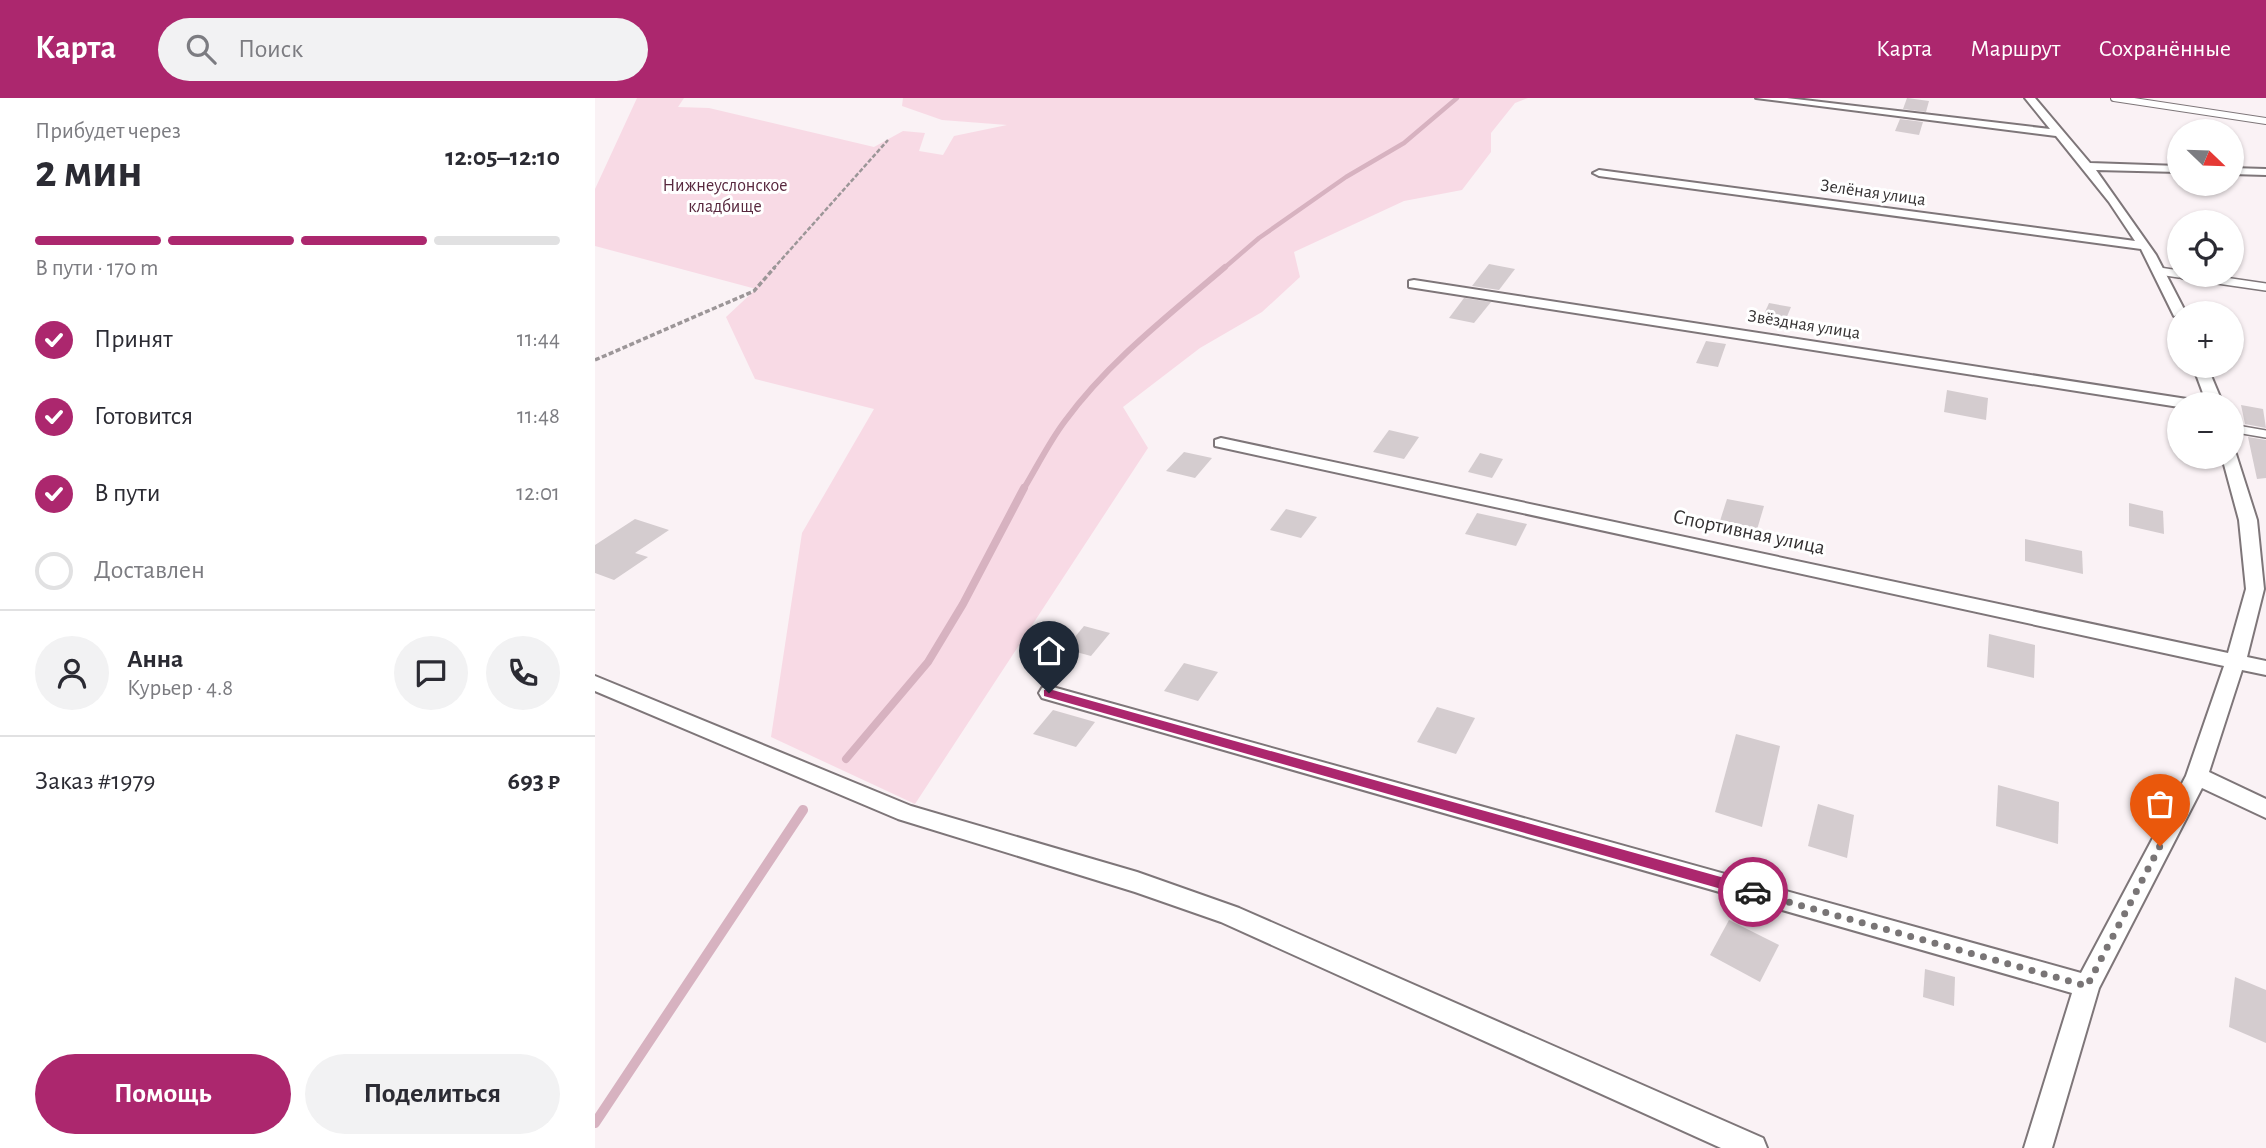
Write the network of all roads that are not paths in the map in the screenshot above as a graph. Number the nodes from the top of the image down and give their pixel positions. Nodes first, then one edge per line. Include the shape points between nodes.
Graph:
1 (1761, 98) edge
2 (2030, 98) edge
3 (2113, 98) edge
4 (2266, 121) edge
5 (2060, 133) junction
6 (2087, 166) junction
7 (2167, 169) edge
8 (2244, 171) edge
9 (2266, 172) edge
10 (1599, 173) dead end
11 (2143, 246) junction
12 (2159, 271) junction
13 (2167, 272) edge
14 (1414, 284) dead end
15 (2244, 284) edge
16 (2266, 287) edge
17 (2173, 301) edge
18 (2167, 401) edge
19 (2244, 430) edge
20 (2266, 434) edge
21 (1221, 443) dead end
22 (2233, 469) edge
23 (2236, 659) junction
24 (2266, 668) edge
25 (595, 683) edge
26 (1049, 693) dead end
27 (2197, 776) junction
28 (2266, 809) edge
29 (2087, 986) junction
30 (1753, 1148) edge
31 (2038, 1148) edge

1 - 5 street
2 - 5 street
3 - 4 lane
5 - 6 street
6 - 7 street
6 - 11 street
8 - 9 street
10 - 11 street, Зелёная улица
11 - 12 street
12 - 13 lane
12 - 17 street
14 - 18 street, Звёздная улица
15 - 16 lane
19 - 20 lane
21 - 23 street, Спортивная улица
22 - 23 street via 2248,520 2255,589
23 - 24 street, Спортивная улица
23 - 27 street
25 - 30 street via 906,813 1137,882 1230,915
26 - 29 street
27 - 28 street
27 - 29 street
29 - 31 street

